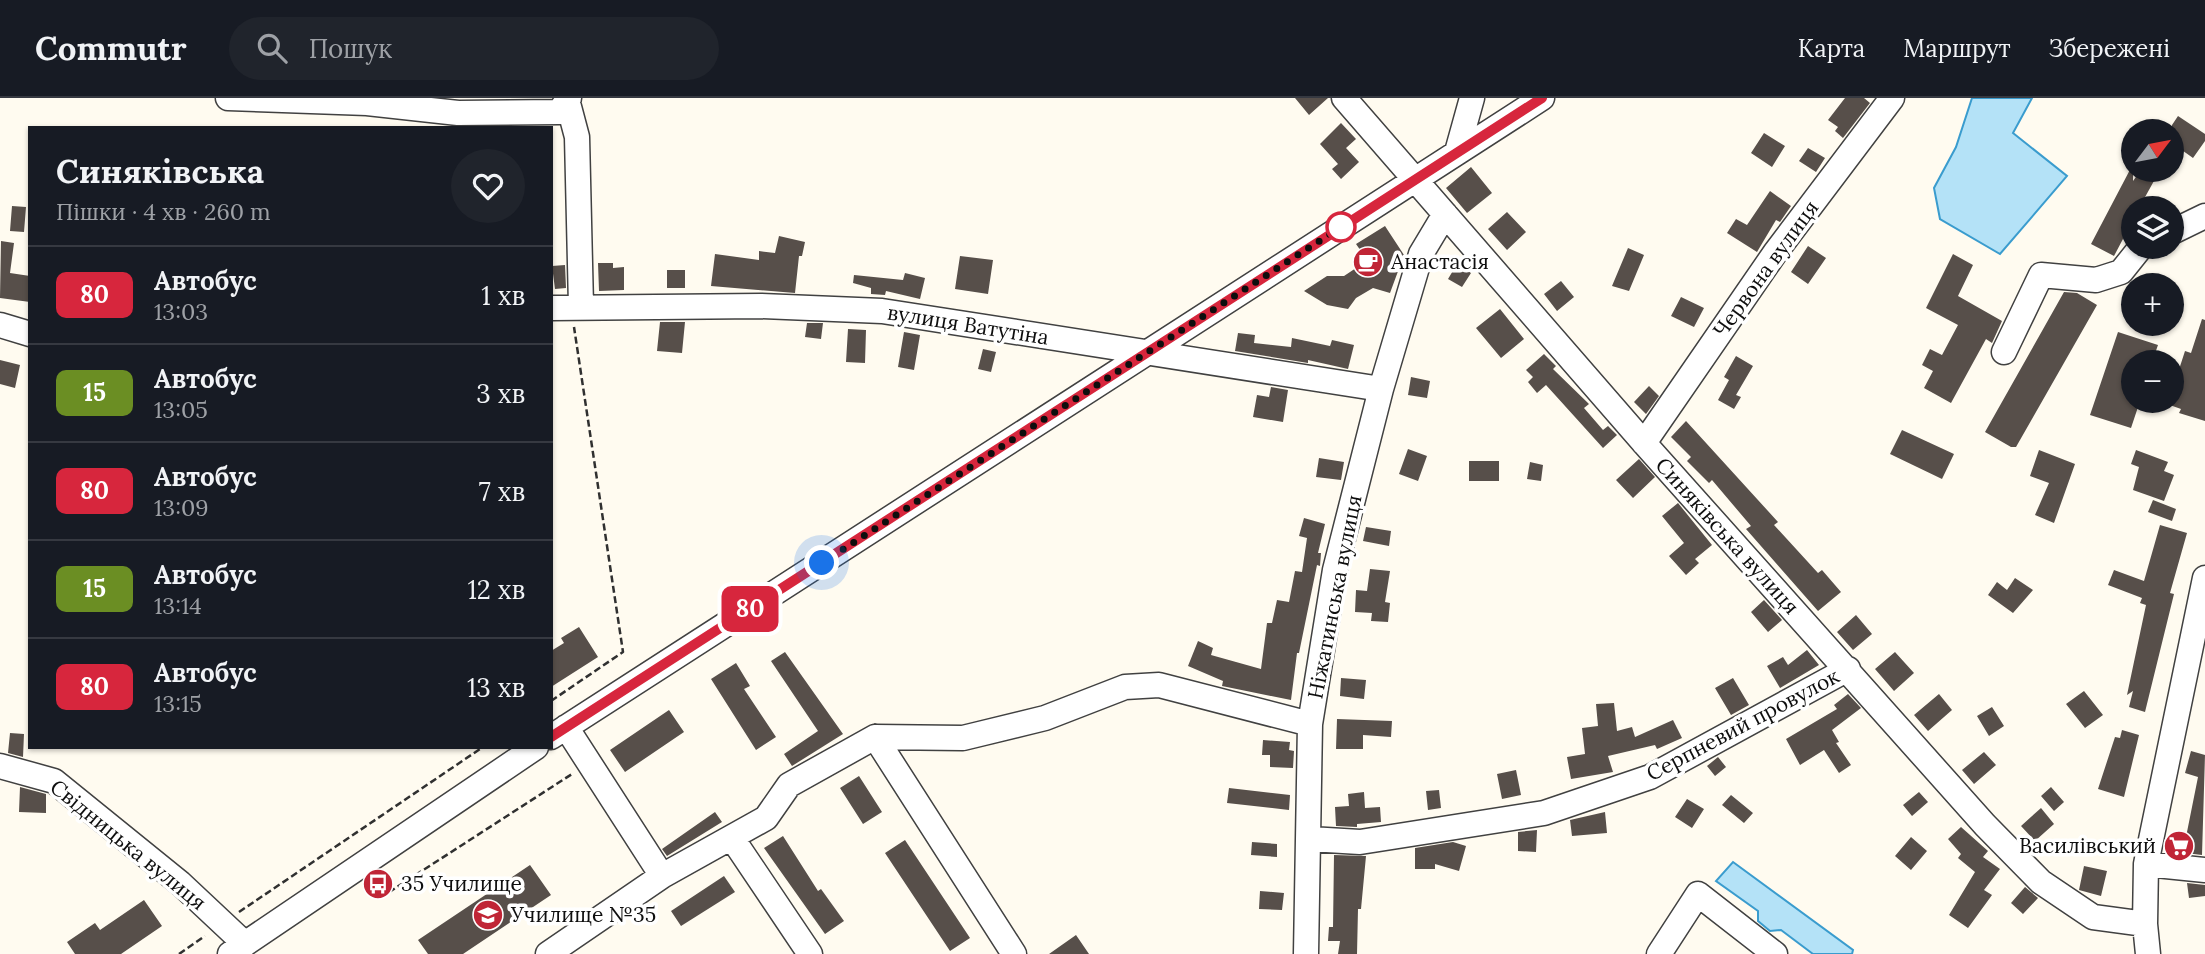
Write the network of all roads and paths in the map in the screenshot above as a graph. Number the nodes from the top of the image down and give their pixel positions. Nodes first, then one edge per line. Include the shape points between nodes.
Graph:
1 (228, 98) edge
2 (1344, 98) edge
3 (1472, 98) edge
4 (1542, 98) edge
5 (1892, 98) edge
6 (367, 100) edge
7 (568, 101) edge
8 (1457, 152) junction
9 (1413, 179) junction
10 (1445, 214) junction
11 (2205, 216) edge
12 (2184, 226) edge
13 (2131, 259) edge
14 (568, 307) edge
15 (0, 325) edge
16 (28, 333) edge
17 (2004, 352) dead end
18 (1148, 354) junction
19 (1381, 389) junction
20 (1644, 443) junction
21 (2205, 578) edge
22 (1848, 669) junction
23 (553, 700) edge
24 (1311, 724) junction
25 (559, 732) edge
26 (875, 737) junction
27 (480, 749) edge
28 (533, 749) edge
29 (589, 763) junction
30 (0, 766) edge
31 (732, 838) junction
32 (1310, 839) junction
33 (2146, 864) junction
34 (2205, 870) edge
35 (662, 876) junction
36 (380, 898) dead end
37 (223, 923) junction
38 (2144, 925) junction
39 (237, 949) edge
40 (179, 954) edge
41 (548, 954) edge
42 (810, 954) edge
43 (1014, 954) edge
44 (1306, 954) edge
45 (1659, 954) edge
46 (1775, 954) edge
47 (2148, 954) edge

1 - 6 street
2 - 9 street, Синяківська вулиця
3 - 8 street
4 - 8 street
5 - 20 street, Червона вулиця via 1775,253
6 - 7 street via 458,113 559,112
7 - 14 street via 577,136
8 - 9 street
9 - 10 street, Синяківська вулиця
9 - 18 street
10 - 19 street, Ніжатинська вулиця via 1420,254
10 - 20 street, Синяківська вулиця
11 - 12 street
13 - 17 street via 2121,272 2096,280 2041,275
14 - 18 street, вулиця Ватутіна via 882,311
14 - 23 path via 623,652
15 - 16 street
18 - 19 street, вулиця Ватутіна
18 - 25 street
19 - 24 street, Ніжатинська вулиця via 1335,570
20 - 22 street, Синяківська вулиця
21 - 33 street
22 - 32 street, Серпневий провулок via 1650,777 1544,813 1360,842
22 - 38 street, Синяківська вулиця via 2041,882 2093,917
24 - 26 street via 1159,685 1125,687 1045,718 963,738
24 - 32 street, Ніжатинська вулиця
25 - 29 street
26 - 31 street via 789,785 766,818
26 - 43 street
27 - 37 path
28 - 39 street
29 - 35 street
29 - 36 path
30 - 37 street, Свідницька вулиця via 54,781
31 - 35 street
31 - 42 street
32 - 44 street, Ніжатинська вулиця
33 - 34 street
33 - 38 street
35 - 41 street
37 - 39 street, Свідницька вулиця
37 - 40 path
38 - 47 street
45 - 46 street via 1698,894

